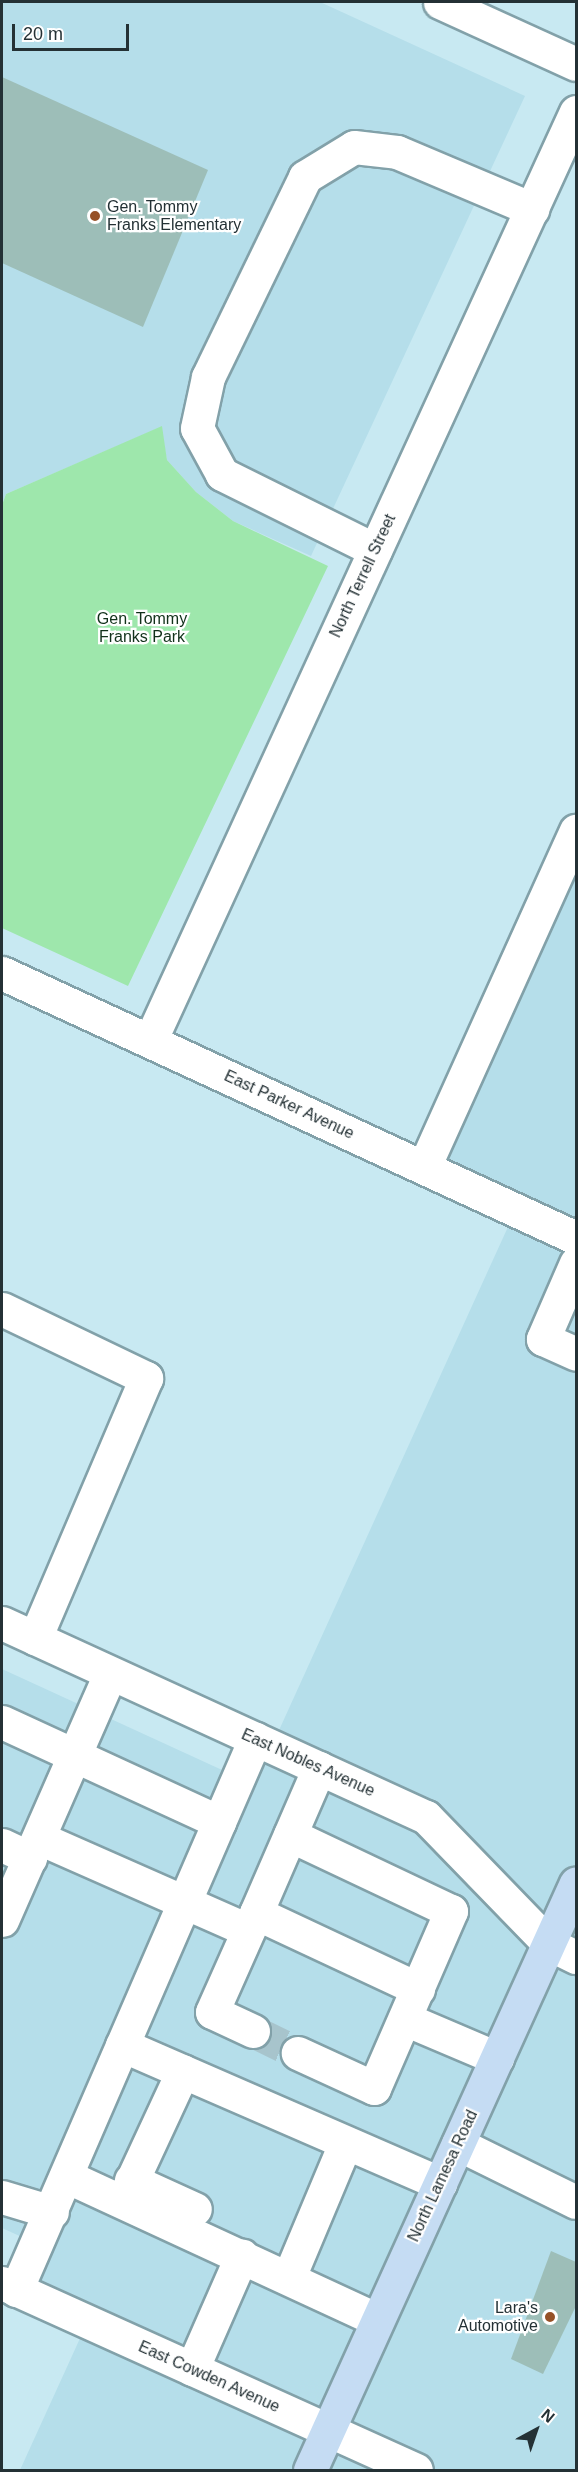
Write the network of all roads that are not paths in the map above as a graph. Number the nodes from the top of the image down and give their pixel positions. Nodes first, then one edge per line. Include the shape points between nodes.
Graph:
1 (440, 2) edge
2 (576, 64) edge
3 (576, 112) edge
4 (532, 209) junction
5 (375, 550) junction
6 (576, 831) edge
7 (2, 973) edge
8 (150, 1041) junction
9 (424, 1167) junction
10 (576, 1238) edge
11 (576, 1263) edge
12 (2, 1309) edge
13 (576, 1354) edge
14 (2, 1623) edge
15 (35, 1638) junction
16 (110, 1674) junction
17 (2, 1722) edge
18 (255, 1739) junction
19 (75, 1755) junction
20 (320, 1768) junction
21 (219, 1822) junction
22 (290, 1835) junction
23 (23, 1847) edge
24 (576, 1883) edge
25 (185, 1901) junction
26 (2, 1920) edge
27 (252, 1922) junction
28 (563, 1950) edge
29 (418, 1989) junction
30 (405, 2019) junction
31 (253, 2031) tunnel mouth
32 (122, 2044) junction
33 (298, 2053) tunnel mouth
34 (497, 2058) junction
35 (183, 2071) junction
36 (345, 2144) junction
37 (458, 2144) junction
38 (66, 2176) junction
39 (440, 2183) junction
40 (127, 2191) junction
41 (2, 2197) edge
42 (576, 2202) edge
43 (52, 2212) junction
44 (242, 2255) junction
45 (293, 2267) junction
46 (9, 2286) edge
47 (376, 2319) junction
48 (192, 2369) junction
49 (327, 2430) junction
50 (310, 2470) edge
51 (416, 2470) edge

1 - 2 street
3 - 4 street, North Terrell Street
4 - 5 street, North Terrell Street
4 - 5 street via 398,152 354,147 304,177 207,377 197,428 222,474
5 - 8 street, North Terrell Street
6 - 9 street
7 - 8 street, East Parker Avenue
8 - 9 street, East Parker Avenue
9 - 10 street, East Parker Avenue
11 - 13 street via 543,1339
12 - 15 street via 146,1378
14 - 15 street, East Nobles Avenue
15 - 16 street, East Nobles Avenue
16 - 18 street, East Nobles Avenue
16 - 19 street
17 - 19 street
18 - 20 street, East Nobles Avenue
18 - 21 street
19 - 21 street
19 - 23 street
20 - 22 street
20 - 28 street, East Nobles Avenue via 426,1817
21 - 25 street
22 - 27 street
22 - 29 street via 451,1911
23 - 25 street
23 - 26 street
24 - 28 main road, North Lamesa Road
25 - 27 street
25 - 32 street
27 - 29 street
27 - 31 street via 212,2012
28 - 34 main road, North Lamesa Road
29 - 30 street
30 - 33 street via 374,2088
30 - 34 street
32 - 35 street
32 - 38 street
34 - 37 main road, North Lamesa Road
35 - 36 street
35 - 40 street
36 - 39 street
36 - 45 street
37 - 39 main road, North Lamesa Road
37 - 42 street
38 - 40 street
38 - 43 street
39 - 47 main road, North Lamesa Road
40 - 44 street
40 - 45 street
41 - 43 street
43 - 46 street
44 - 45 street
44 - 48 street
45 - 47 street
46 - 48 street, East Cowden Avenue
47 - 49 main road, North Lamesa Road
48 - 49 street, East Cowden Avenue
49 - 50 main road, North Lamesa Road
49 - 51 street, East Cowden Avenue

